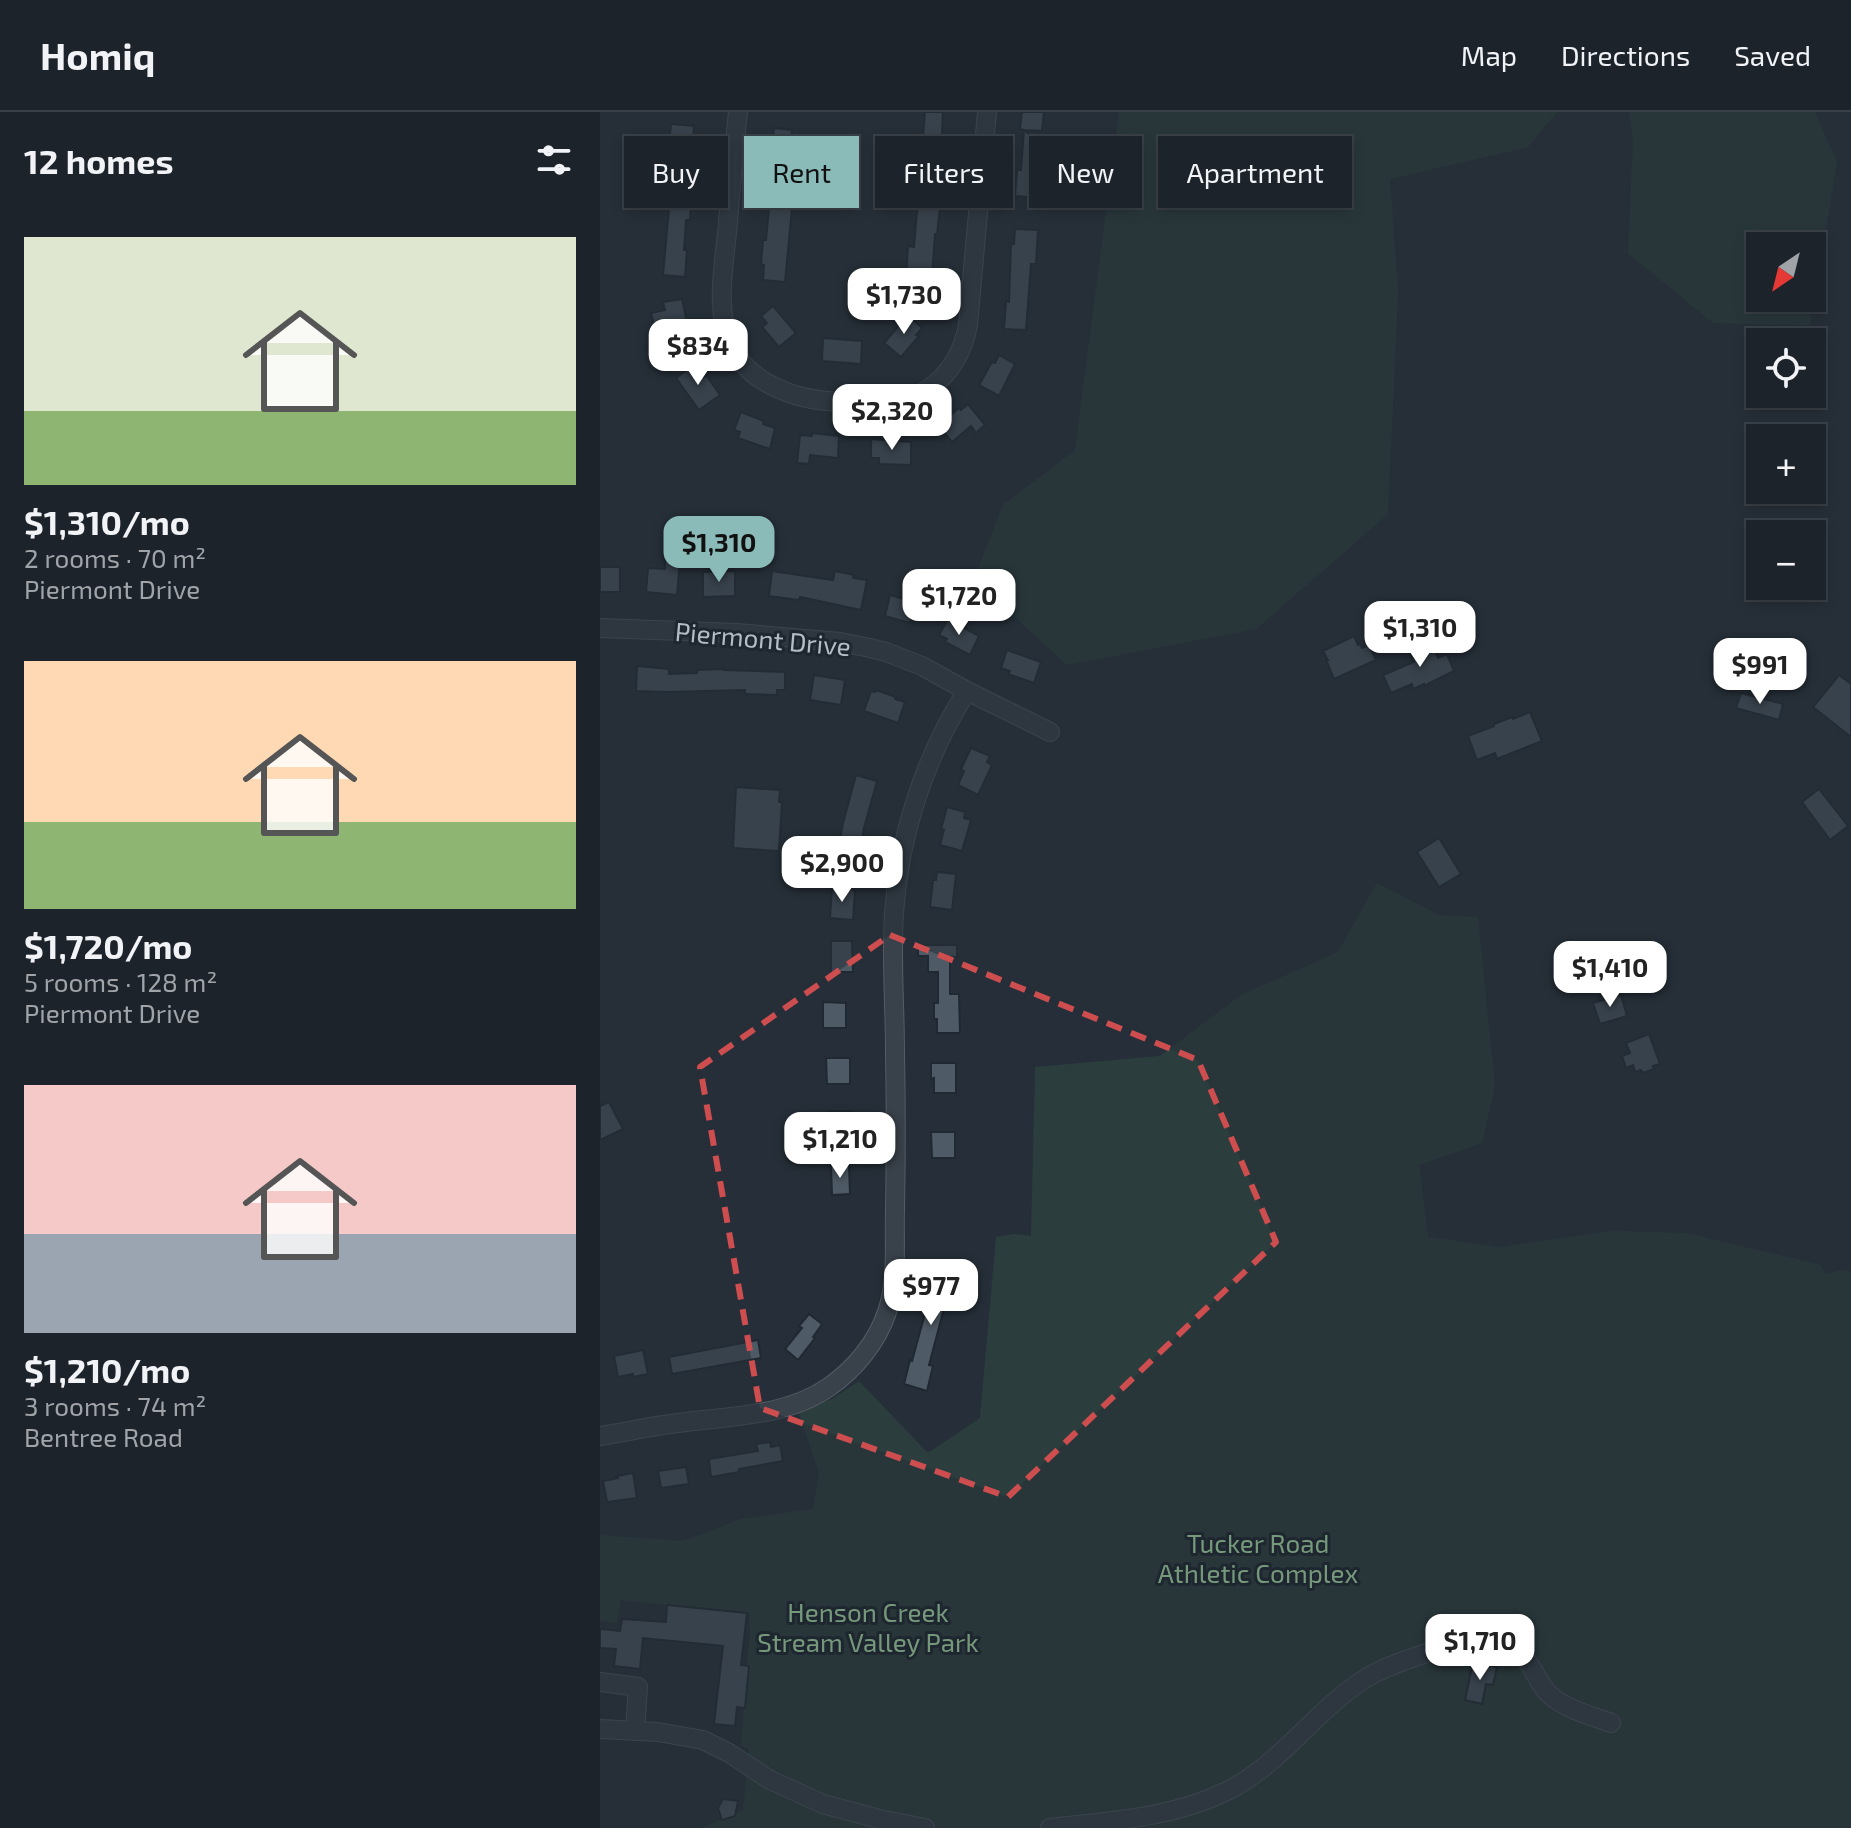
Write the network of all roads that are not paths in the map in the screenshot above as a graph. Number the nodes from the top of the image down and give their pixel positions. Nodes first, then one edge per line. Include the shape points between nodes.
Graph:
1 (738, 112) edge
2 (987, 112) edge
3 (600, 628) edge
4 (967, 691) junction
5 (1050, 732) dead end
6 (600, 1436) edge
7 (600, 1682) edge
8 (1611, 1723) dead end
9 (600, 1729) edge
10 (635, 1731) junction
11 (925, 1828) edge
12 (1050, 1828) edge

1 - 2 street via 722,287 724,324 732,348 748,371 789,393 865,403 926,391 960,355 968,325
3 - 4 street, Piermont Drive via 840,642 908,660
4 - 5 street, Piermont Drive
4 - 6 street via 946,725 921,787 898,878 893,941 894,1268 883,1321 858,1362 828,1388 801,1402
7 - 10 street via 638,1687
8 - 12 street via 1565,1707 1513,1648 1483,1643 1447,1647 1362,1680 1256,1775 1225,1792 1161,1813
9 - 10 street
10 - 11 street via 703,1740 815,1801

